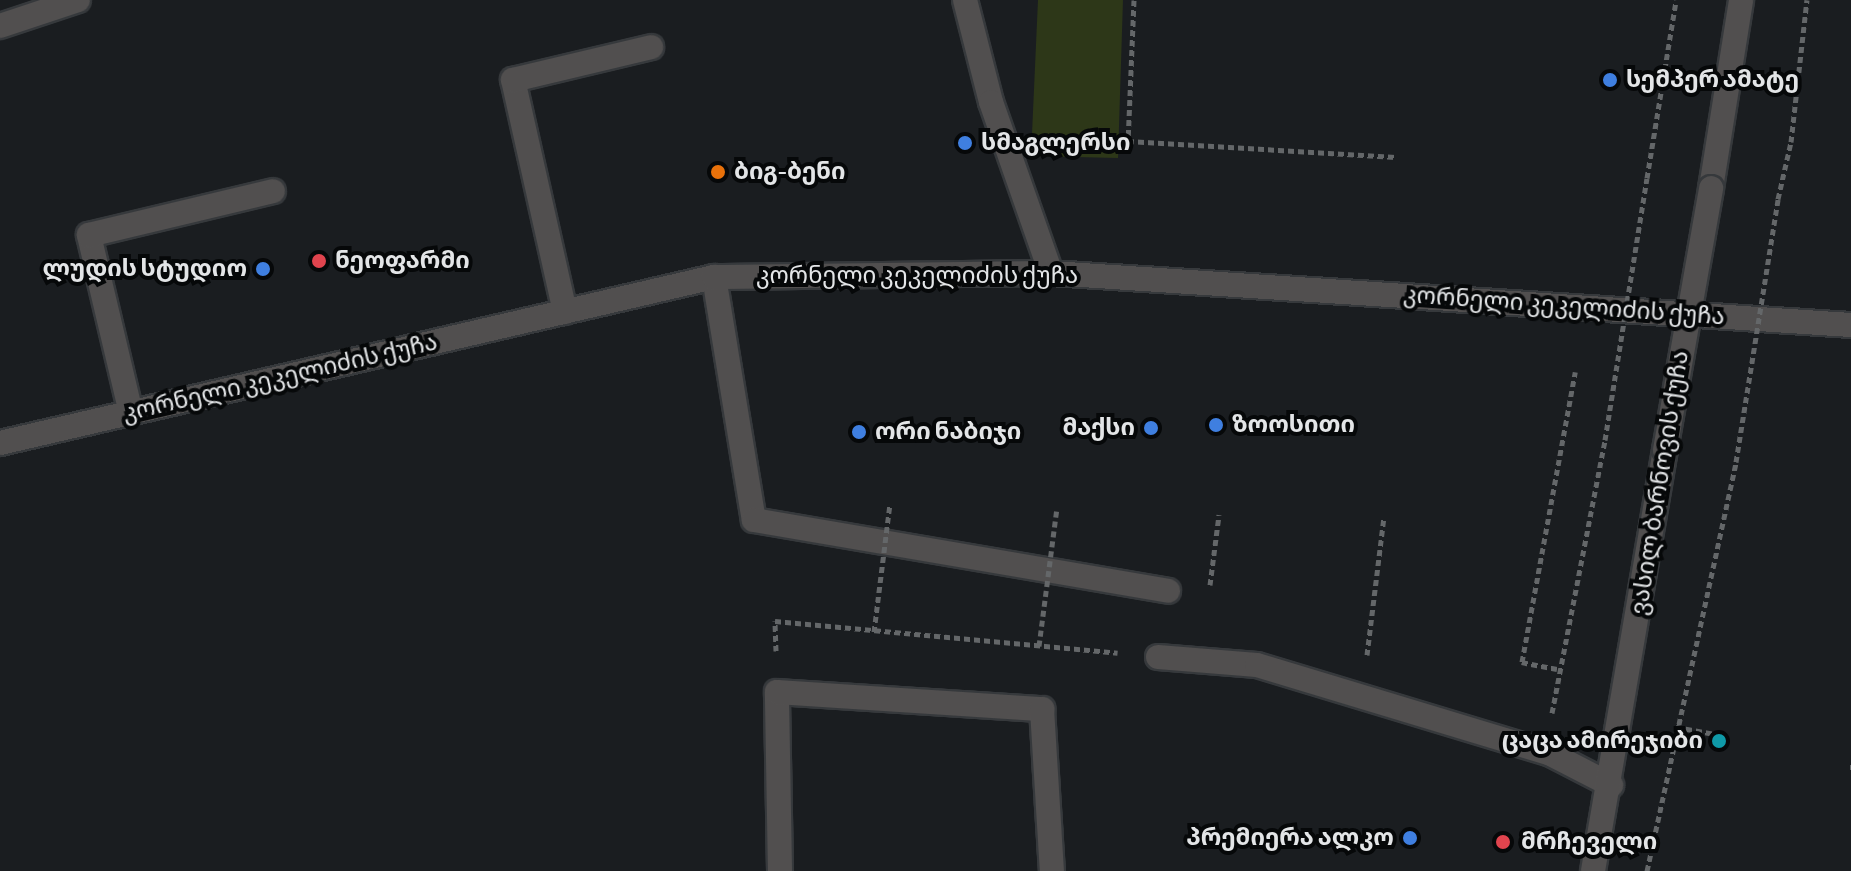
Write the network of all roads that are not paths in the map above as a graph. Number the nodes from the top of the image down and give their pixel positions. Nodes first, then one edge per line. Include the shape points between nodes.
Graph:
1 (78, 0) edge
2 (965, 0) edge
3 (1741, 0) edge
4 (0, 26) edge
5 (651, 47) dead end
6 (273, 191) dead end
7 (1051, 273) junction
8 (714, 277) junction
9 (565, 312) junction
10 (1851, 325) edge
11 (131, 413) junction
12 (0, 443) edge
13 (1168, 591) dead end
14 (1158, 657) dead end
15 (1611, 785) junction
16 (780, 871) edge
17 (1052, 871) edge
18 (1593, 871) edge

1 - 4 street
2 - 7 street via 991,102
3 - 15 street, ვასილ ბარნოვის ქუჩა, bridge
5 - 9 street via 513,80
6 - 11 street via 89,235
7 - 8 street, კორნელი კეკელიძის ქუჩა
7 - 10 street, კორნელი კეკელიძის ქუჩა
8 - 9 street, კორნელი კეკელიძის ქუჩა
8 - 13 street via 754,520
9 - 11 street, კორნელი კეკელიძის ქუჩა
11 - 12 street, კორნელი კეკელიძის ქუჩა
14 - 15 street via 1257,665 1549,753
15 - 18 street, ვასილ ბარნოვის ქუჩა
16 - 17 street via 777,692 1042,709

